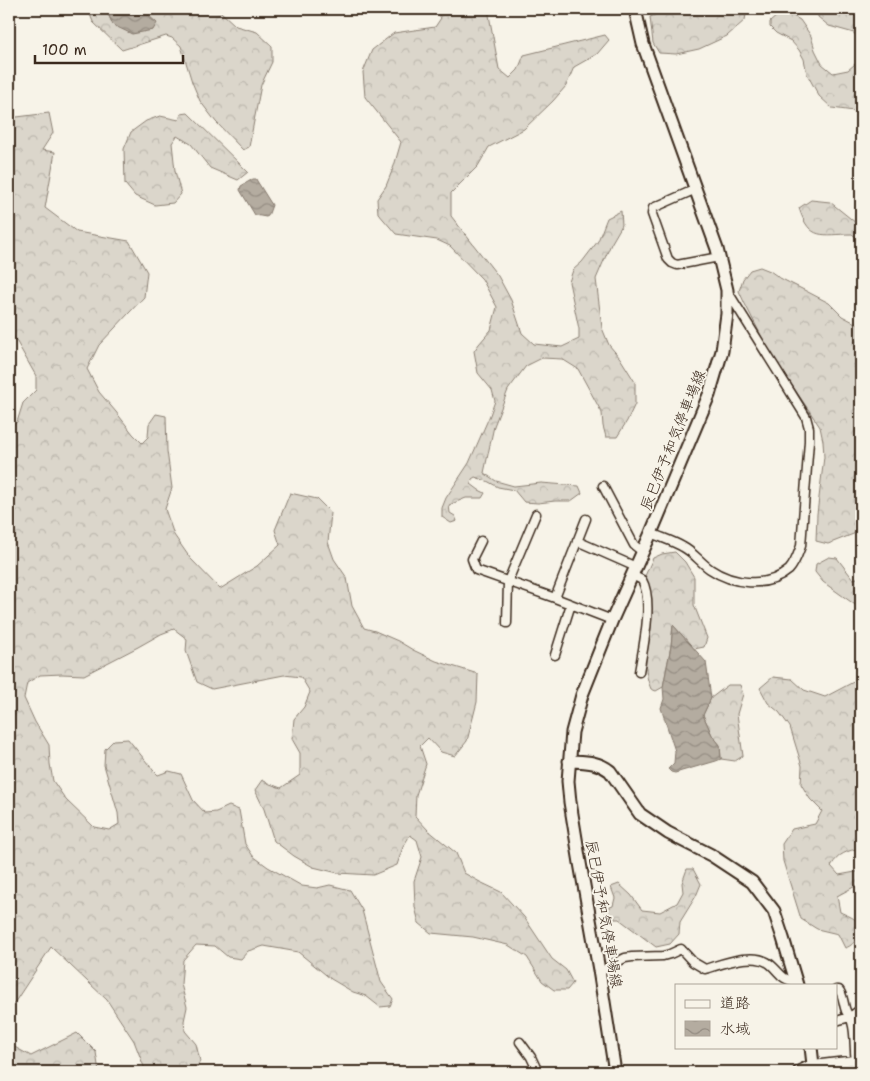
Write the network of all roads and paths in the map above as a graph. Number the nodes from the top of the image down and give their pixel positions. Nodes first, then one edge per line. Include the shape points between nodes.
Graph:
1 (635, 9) edge
2 (696, 189) junction
3 (719, 257) junction
4 (727, 290) junction
5 (603, 486) dead end
6 (536, 514) dead end
7 (586, 519) dead end
8 (651, 533) junction
9 (481, 540) dead end
10 (577, 542) junction
11 (643, 552) junction
12 (634, 571) junction
13 (508, 581) junction
14 (555, 598) junction
15 (571, 604) junction
16 (612, 620) junction
17 (507, 624) dead end
18 (555, 655) dead end
19 (638, 672) dead end
20 (569, 761) junction
21 (599, 970) junction
22 (796, 983) edge
23 (838, 990) edge
24 (861, 1009) edge
25 (850, 1017) junction
26 (838, 1020) edge
27 (520, 1042) dead end
28 (811, 1048) edge
29 (813, 1065) junction
30 (858, 1065) edge
31 (538, 1072) edge
32 (615, 1072) edge
33 (799, 1072) edge

1 - 2 main road, 辰巳伊予和気停車場線 via 643,44
2 - 3 main road, 辰巳伊予和気停車場線
2 - 3 street via 653,208 652,214 672,263 677,265
3 - 4 main road, 辰巳伊予和気停車場線
4 - 8 main road, 辰巳伊予和気停車場線 via 725,332 717,372
4 - 8 street via 806,417 809,441 801,546 790,569 778,577 763,582 744,582 726,578 683,547
5 - 11 street via 634,545
6 - 13 street
7 - 10 street
8 - 11 main road, 辰巳伊予和気停車場線
9 - 13 street via 472,559 476,570
10 - 12 street
10 - 14 street
11 - 12 main road, 辰巳伊予和気停車場線
12 - 16 main road, 辰巳伊予和気停車場線
12 - 19 street via 645,585 648,610
13 - 14 street
13 - 17 street
14 - 15 street
15 - 16 street
15 - 18 street
16 - 20 main road, 辰巳伊予和気停車場線 via 582,695 572,732
20 - 21 main road, 辰巳伊予和気停車場線 via 570,802
20 - 22 main road via 603,766 640,814 752,882 774,911
21 - 22 street via 608,969 626,958 663,956 681,948 693,962 705,969 725,962 765,960 787,980
21 - 32 main road, 辰巳伊予和気停車場線
23 - 25 street
24 - 25 street
25 - 26 street
25 - 30 street
27 - 31 street
28 - 29 main road
29 - 30 street
29 - 33 main road

